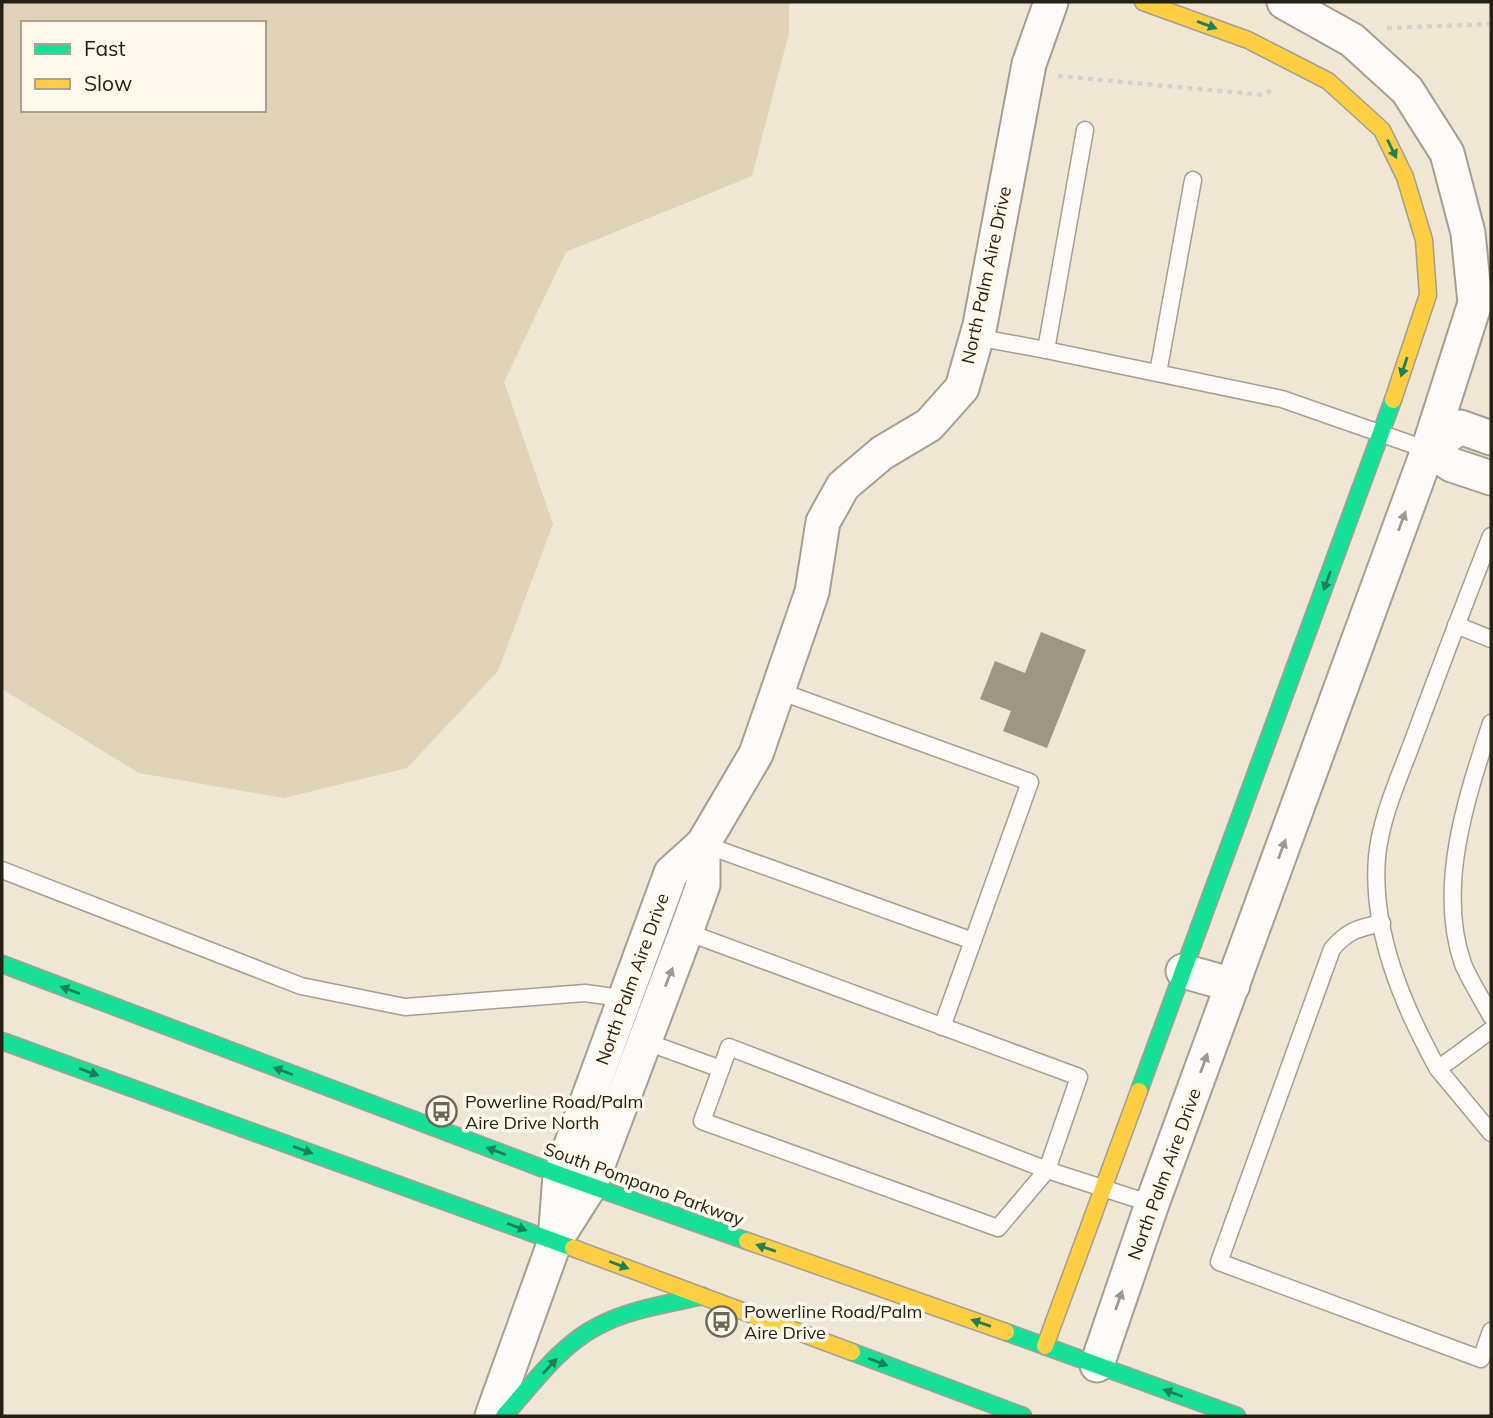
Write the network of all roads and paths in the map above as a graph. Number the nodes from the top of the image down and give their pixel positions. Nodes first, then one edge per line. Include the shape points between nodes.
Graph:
1 (1051, 2) edge
2 (1143, 2) edge
3 (1284, 2) edge
4 (1491, 24) edge
5 (1384, 29) dead end
6 (1048, 75) dead end
7 (1281, 84) dead end
8 (1085, 130) dead end
9 (1194, 180) dead end
10 (976, 337) junction
11 (1046, 350) junction
12 (1158, 373) junction
13 (1381, 433) junction
14 (1491, 438) edge
15 (1428, 450) junction
16 (1491, 478) edge
17 (1491, 536) edge
18 (1455, 625) junction
19 (1491, 639) edge
20 (779, 691) junction
21 (1276, 719) junction
22 (1491, 723) edge
23 (1325, 733) junction
24 (704, 844) junction
25 (2, 870) edge
26 (654, 920) junction
27 (1382, 923) junction
28 (686, 932) junction
29 (973, 941) junction
30 (2, 964) edge
31 (1183, 971) junction
32 (1233, 985) junction
33 (626, 998) junction
34 (657, 1009) junction
35 (1491, 1016) edge
36 (942, 1027) junction
37 (1491, 1030) edge
38 (629, 1036) junction
39 (2, 1041) edge
40 (721, 1069) junction
41 (1438, 1069) junction
42 (1491, 1133) edge
43 (1047, 1170) junction
44 (575, 1180) junction
45 (1103, 1189) junction
46 (1152, 1204) junction
47 (555, 1241) junction
48 (703, 1296) junction
49 (1491, 1331) edge
50 (1045, 1346) junction
51 (1097, 1365) junction
52 (492, 1416) edge
53 (503, 1416) edge
54 (1023, 1416) edge
55 (1237, 1416) edge

1 - 10 street, North Palm Aire Drive via 1029,64
2 -> 13 main road via 1248,40 1328,81 1382,130 1405,177 1424,240 1428,295
3 - 15 street, North Palm Aire Drive via 1352,40 1407,90 1447,153 1468,233 1475,303
4 - 5 path
6 - 7 path via 1264,94
8 - 11 lane
9 - 12 lane
10 - 11 lane
10 - 20 street, North Palm Aire Drive via 962,388 929,425 882,453 843,486 823,522 812,592
11 - 12 lane
12 - 13 lane via 1282,399
13 - 15 lane
13 -> 21 main road
14 - 15 street via 1460,427
15 - 16 street via 1452,465
23 -> 15 street, North Palm Aire Drive
17 - 18 lane
18 - 19 lane
18 - 27 lane via 1390,802 1377,855
20 - 24 street, North Palm Aire Drive via 756,754
20 - 29 lane via 1030,782
21 - 23 street
21 - 31 main road
22 - 35 lane via 1468,793 1454,861 1454,923 1464,964
32 -> 23 street, North Palm Aire Drive
24 - 26 street, North Palm Aire Drive via 671,873
24 - 28 street, North Palm Aire Drive via 703,885
24 - 29 lane
25 - 33 lane via 301,986 405,1007 585,993
26 - 28 lane
26 - 33 street, North Palm Aire Drive
27 - 41 lane via 1413,1024
27 - 49 lane via 1343,935 1332,949 1219,1262 1481,1359
34 -> 28 street, North Palm Aire Drive
28 - 36 lane
29 - 36 lane
44 -> 30 main road, South Pompano Parkway
31 - 32 street
31 - 45 main road
46 -> 32 street, North Palm Aire Drive
33 - 34 lane
33 - 38 street, North Palm Aire Drive
34 - 38 street, North Palm Aire Drive
36 - 43 lane via 1079,1077
37 - 41 lane
38 - 40 lane
38 - 44 street, North Palm Aire Drive
39 -> 47 main road
40 - 43 lane via 729,1047
40 - 43 lane via 702,1121 998,1228
41 - 42 lane
43 - 45 lane
44 - 47 street, North Palm Aire Drive
50 -> 44 main road, South Pompano Parkway
45 - 46 lane
45 - 50 main road
51 -> 46 street, North Palm Aire Drive
47 -> 48 main road
47 - 52 street, North Palm Aire Drive
53 -> 48 main road via 566,1350 597,1327
48 -> 54 main road
50 - 51 main road, South Pompano Parkway
55 -> 51 main road, South Pompano Parkway

